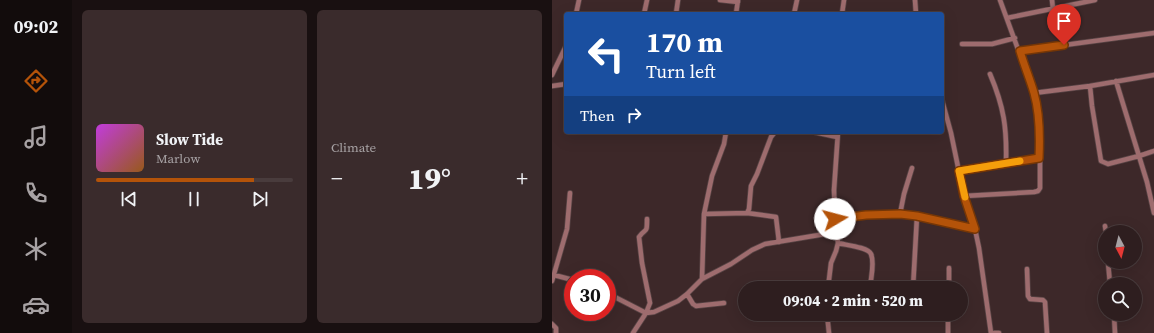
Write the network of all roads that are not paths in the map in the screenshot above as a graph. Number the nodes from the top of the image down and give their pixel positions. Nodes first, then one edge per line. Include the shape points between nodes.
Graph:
1 (579, 0) edge
2 (647, 0) edge
3 (678, 0) edge
4 (720, 0) edge
5 (797, 0) edge
6 (844, 0) edge
7 (915, 0) edge
8 (1000, 0) edge
9 (1052, 0) edge
10 (1095, 0) edge
11 (738, 1) edge
12 (1053, 9) junction
13 (576, 12) edge
14 (644, 12) edge
15 (676, 12) edge
16 (736, 12) edge
17 (794, 12) edge
18 (842, 12) edge
19 (916, 12) edge
20 (1007, 18) junction
21 (1154, 33) edge
22 (1014, 38) junction
23 (962, 44) dead end
24 (564, 50) edge
25 (1020, 51) junction
26 (990, 74) dead end
27 (552, 75) edge
28 (1154, 75) edge
29 (1116, 81) junction
30 (564, 84) edge
31 (552, 86) edge
32 (1090, 86) junction
33 (1034, 93) junction
34 (944, 107) edge
35 (726, 134) edge
36 (773, 134) edge
37 (838, 134) edge
38 (1154, 151) edge
39 (1139, 156) junction
40 (1039, 158) junction
41 (1006, 164) junction
42 (912, 168) dead end
43 (959, 171) junction
44 (570, 193) dead end
45 (964, 196) junction
46 (747, 212) junction
47 (1154, 213) edge
48 (704, 214) junction
49 (900, 214) junction
50 (917, 216) junction
51 (647, 219) dead end
52 (835, 219) junction
53 (975, 229) junction
54 (837, 232) junction
55 (779, 242) junction
56 (838, 243) junction
57 (949, 268) dead end
58 (1027, 270) dead end
59 (554, 274) junction
60 (564, 277) edge
61 (702, 279) junction
62 (871, 280) dead end
63 (552, 281) edge
64 (829, 281) edge
65 (913, 281) edge
66 (948, 281) edge
67 (687, 294) junction
68 (616, 298) edge
69 (724, 303) dead end
70 (646, 313) junction
71 (828, 321) edge
72 (948, 321) edge
73 (1115, 321) edge
74 (552, 324) edge
75 (556, 333) edge
76 (633, 333) edge
77 (829, 333) edge
78 (948, 333) edge
79 (991, 333) edge
80 (994, 333) edge
81 (1000, 333) edge
82 (1047, 333) edge
83 (1116, 333) edge

1 - 13 street
2 - 14 street
3 - 15 street
4 - 11 street
5 - 17 street
6 - 18 street
7 - 19 street
8 - 20 street
9 - 12 street
10 - 12 street
11 - 16 street
12 - 20 street
20 - 22 street
21 - 25 street
22 - 23 street via 992,44
22 - 25 street
24 - 27 street
25 - 33 street
26 - 41 street via 999,95 1006,124
28 - 29 street
29 - 32 street
29 - 39 street
30 - 31 street
32 - 33 street
32 - 39 street via 1101,162 1108,164
33 - 40 street via 1040,142
34 - 43 street
35 - 48 street via 712,176
36 - 46 street via 751,186
37 - 52 street via 834,190
38 - 39 street
39 - 47 street via 1148,182
40 - 41 street
40 - 45 street via 1038,191
41 - 43 street
42 - 49 street
43 - 45 street
44 - 59 street via 567,229
45 - 53 street
46 - 48 street
46 - 55 street via 776,217
48 - 61 street
49 - 50 street
49 - 52 street
50 - 53 street
50 - 65 street
51 - 70 street via 646,232 639,237 650,303
52 - 54 street
53 - 79 street
54 - 55 street
54 - 56 street
55 - 61 street via 752,250
56 - 62 street via 867,250 871,254
56 - 64 street via 831,263
57 - 66 street
58 - 82 street via 1028,296 1043,300
59 - 60 street
59 - 63 street
61 - 67 street
67 - 69 street via 696,306
67 - 70 street via 666,307
68 - 70 street
70 - 76 street
71 - 77 street
72 - 78 street
73 - 83 street
74 - 75 street via 556,328
80 - 81 street

